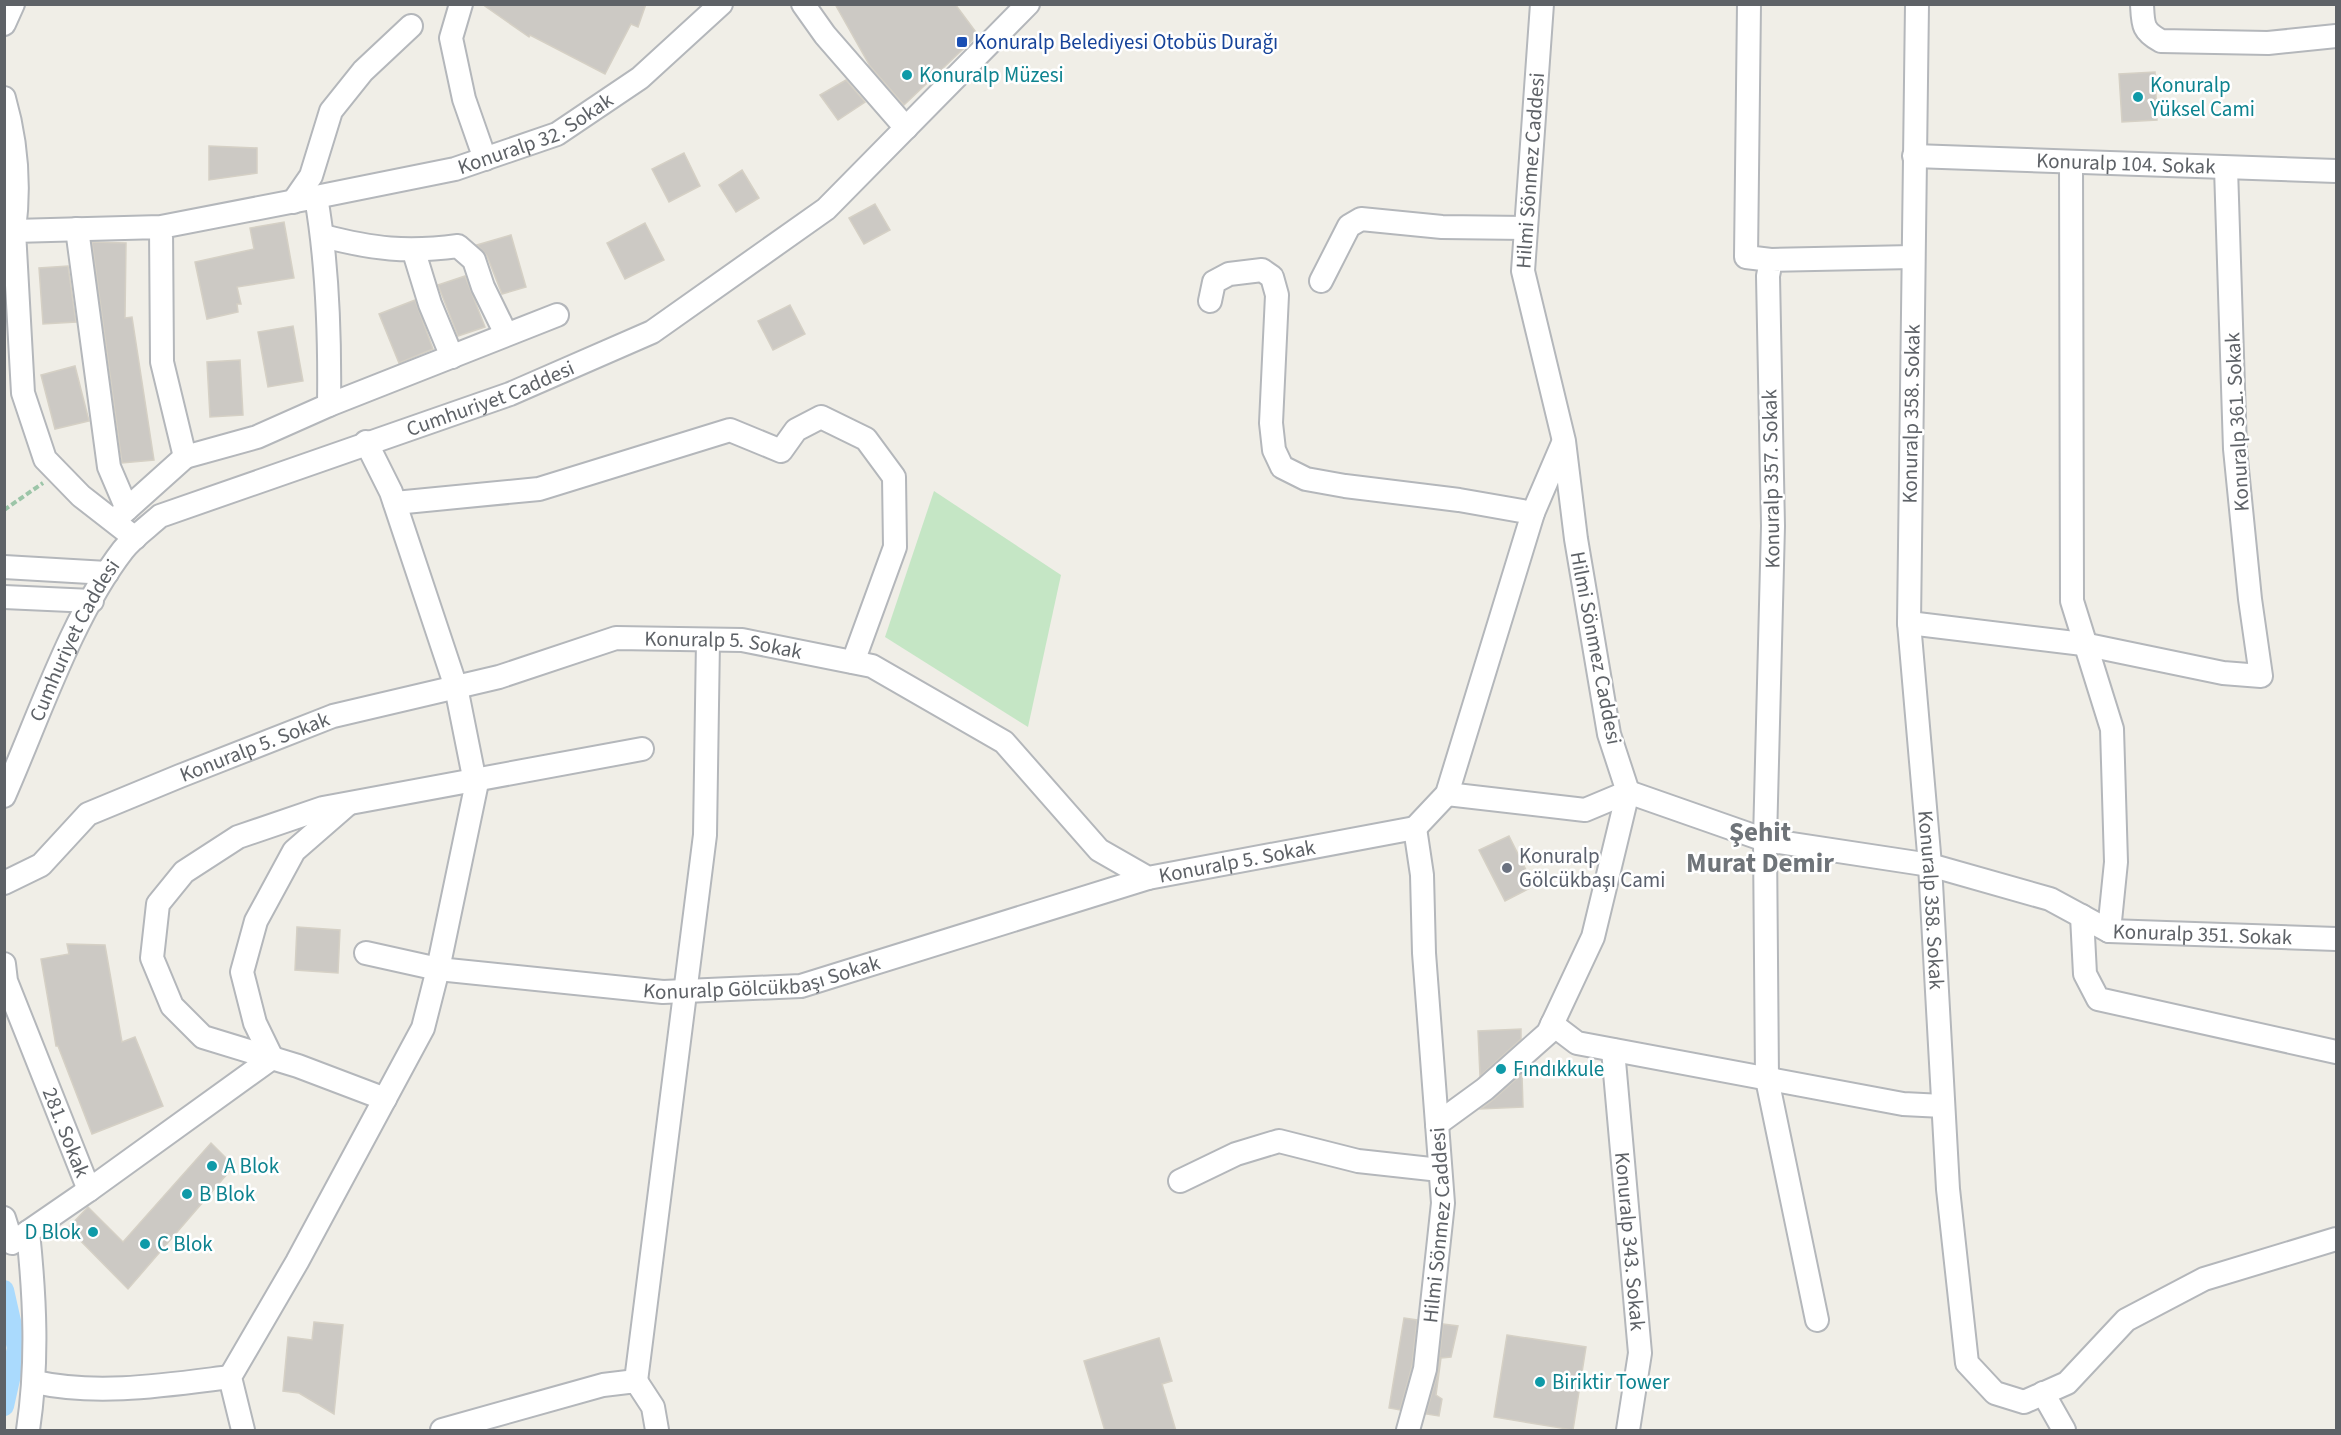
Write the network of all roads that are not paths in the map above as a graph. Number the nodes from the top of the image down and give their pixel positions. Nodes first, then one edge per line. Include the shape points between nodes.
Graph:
1 (13, 4) edge
2 (461, 4) edge
3 (721, 4) edge
4 (803, 4) edge
5 (1028, 4) edge
6 (1542, 4) edge
7 (1749, 4) edge
8 (1917, 4) edge
9 (2142, 4) edge
10 (4, 24) edge
11 (411, 26) dead end
12 (2337, 36) edge
13 (4, 98) edge
14 (906, 128) junction
15 (1914, 156) junction
16 (485, 159) junction
17 (2071, 162) junction
18 (2226, 168) junction
19 (2337, 171) edge
20 (316, 197) junction
21 (293, 202) junction
22 (161, 227) junction
23 (1526, 228) junction
24 (77, 229) junction
25 (14, 231) junction
26 (323, 236) junction
27 (414, 252) junction
28 (1913, 257) junction
29 (1771, 260) junction
30 (1321, 282) dead end
31 (1210, 301) dead end
32 (557, 315) dead end
33 (506, 334) junction
34 (452, 357) junction
35 (329, 405) junction
36 (1564, 441) junction
37 (366, 442) junction
38 (185, 457) junction
39 (395, 503) junction
40 (1533, 513) junction
41 (120, 515) junction
42 (135, 538) junction
43 (4, 567) edge
44 (107, 573) junction
45 (4, 597) edge
46 (92, 601) junction
47 (1910, 623) junction
48 (708, 640) junction
49 (2083, 644) junction
50 (853, 662) junction
51 (456, 687) junction
52 (642, 749) dead end
53 (474, 779) junction
54 (1628, 792) junction
55 (1447, 794) junction
56 (4, 796) edge
57 (349, 803) junction
58 (1415, 828) junction
59 (1765, 840) junction
60 (1930, 865) junction
61 (1148, 878) junction
62 (4, 883) edge
63 (2082, 916) junction
64 (2109, 931) junction
65 (2337, 939) edge
66 (366, 953) dead end
67 (4, 964) edge
68 (438, 969) junction
69 (685, 991) junction
70 (1552, 1024) junction
71 (1612, 1050) junction
72 (2337, 1052) edge
73 (272, 1058) junction
74 (1767, 1079) junction
75 (385, 1099) junction
76 (1943, 1106) junction
77 (1437, 1124) junction
78 (1440, 1170) junction
79 (1180, 1181) dead end
80 (89, 1190) junction
81 (4, 1218) edge
82 (28, 1232) junction
83 (2337, 1239) edge
84 (1817, 1320) dead end
85 (230, 1377) junction
86 (636, 1381) junction
87 (35, 1382) junction
88 (2043, 1394) junction
89 (28, 1431) edge
90 (243, 1431) edge
91 (442, 1431) edge
92 (657, 1431) edge
93 (1408, 1431) edge
94 (1628, 1431) edge
95 (2064, 1431) edge

1 - 10 street
2 - 16 street via 451,38 464,99
3 - 16 street, Konuralp 32. Sokak via 640,78 557,134
4 - 14 street
5 - 14 street, Cumhuriyet Caddesi
6 - 23 street, Hilmi Sönmez Caddesi
7 - 29 street via 1746,257
8 - 15 street, Konuralp 358. Sokak
9 - 12 street via 2148,34 2161,41 2268,43
11 - 21 street via 363,71 331,111 310,176
13 - 25 street via 14,135 19,196
14 - 37 street, Cumhuriyet Caddesi via 826,209 652,332 510,394
15 - 17 street, Konuralp 104. Sokak
15 - 28 street, Konuralp 358. Sokak
16 - 20 street, Konuralp 32. Sokak via 455,169
17 - 18 street, Konuralp 104. Sokak
17 - 49 street via 2072,601
18 - 19 street, Konuralp 104. Sokak
18 - 49 street, Konuralp 361. Sokak via 2235,449 2261,676 2223,673
20 - 21 street, Konuralp 32. Sokak
20 - 26 street
21 - 22 street, Konuralp 32. Sokak
22 - 24 street, Konuralp 32. Sokak
22 - 38 street via 162,362
23 - 30 street via 1442,227 1361,219 1349,226
23 - 36 street, Hilmi Sönmez Caddesi via 1523,271
24 - 25 street, Konuralp 32. Sokak
24 - 41 street via 109,467
25 - 41 street via 23,393 45,459 81,496
26 - 27 street via 361,246
26 - 35 street via 330,345
27 - 33 street via 458,246 474,260
27 - 34 street
28 - 29 street
28 - 47 street, Konuralp 358. Sokak
29 - 59 street, Konuralp 357. Sokak via 1768,276 1773,526
31 - 40 street via 1214,282 1228,274 1262,270 1272,277 1277,295 1271,423 1274,450 1282,467 1306,479
32 - 33 street
33 - 34 street
34 - 35 street
35 - 38 street via 257,437
36 - 40 street
36 - 54 street, Hilmi Sönmez Caddesi via 1576,539 1609,734
37 - 39 street
37 - 42 street, Cumhuriyet Caddesi via 160,516
38 - 41 street
39 - 50 street via 539,489 730,430 781,451 796,430 821,417 866,439 894,477 895,546
39 - 51 street
40 - 55 street
41 - 42 street
42 - 44 street, Cumhuriyet Caddesi
43 - 44 street
44 - 46 street, Cumhuriyet Caddesi
45 - 46 street
46 - 56 street, Cumhuriyet Caddesi
47 - 49 street
47 - 60 street, Konuralp 358. Sokak
48 - 50 street, Konuralp 5. Sokak via 742,640
48 - 51 street, Konuralp 5. Sokak via 616,638 499,677
48 - 69 street via 705,835
49 - 64 street via 2112,729 2116,862
50 - 61 street, Konuralp 5. Sokak via 872,666 1004,742 1099,850
51 - 53 street
51 - 62 street, Konuralp 5. Sokak via 333,717 88,814 41,865
52 - 53 street
53 - 57 street
53 - 68 street via 476,787
54 - 55 street via 1585,810
54 - 59 street, Konuralp 351. Sokak
54 - 70 street, Hilmi Sönmez Caddesi via 1593,937
55 - 58 street
57 - 73 street via 294,851 256,921 242,972 255,1023
57 - 73 street via 238,837 184,872 158,904 152,958 172,1006 203,1037
58 - 61 street, Konuralp 5. Sokak
58 - 77 street via 1422,875
59 - 60 street, Konuralp 351. Sokak
59 - 74 street, Konuralp 357. Sokak
60 - 63 street, Konuralp 351. Sokak via 2050,899
60 - 76 street, Konuralp 358. Sokak
61 - 69 street, Konuralp Gölcükbaşı Sokak via 801,986
63 - 64 street, Konuralp 351. Sokak
63 - 72 street via 2085,974 2098,999
64 - 65 street, Konuralp 351. Sokak
66 - 68 street, Konuralp Gölcükbaşı Sokak
67 - 80 street, 281. Sokak via 6,981
68 - 69 street, Konuralp Gölcükbaşı Sokak
68 - 75 street via 423,1028
69 - 86 street
70 - 71 street via 1577,1043
70 - 77 street, Hilmi Sönmez Caddesi via 1548,1033 1485,1089
71 - 74 street
71 - 94 street, Konuralp 343. Sokak via 1640,1353
73 - 75 street
73 - 80 street, 281. Sokak
74 - 76 street via 1902,1104
74 - 84 street, Konuralp 357. Sokak
75 - 85 street
76 - 88 street, Konuralp 358. Sokak via 1967,1364 1995,1393 2024,1402
77 - 78 street, Hilmi Sönmez Caddesi
78 - 79 street via 1358,1161 1280,1141 1236,1154
78 - 93 street, Hilmi Sönmez Caddesi via 1443,1203 1425,1369
80 - 82 street
81 - 82 street via 12,1243
82 - 87 street via 35,1302
83 - 88 street, Konuralp 358. Sokak via 2205,1279 2126,1320 2067,1383
85 - 87 street via 120,1388 62,1388
85 - 90 street
86 - 91 street via 603,1385
86 - 92 street via 653,1407
87 - 89 street
88 - 95 street

